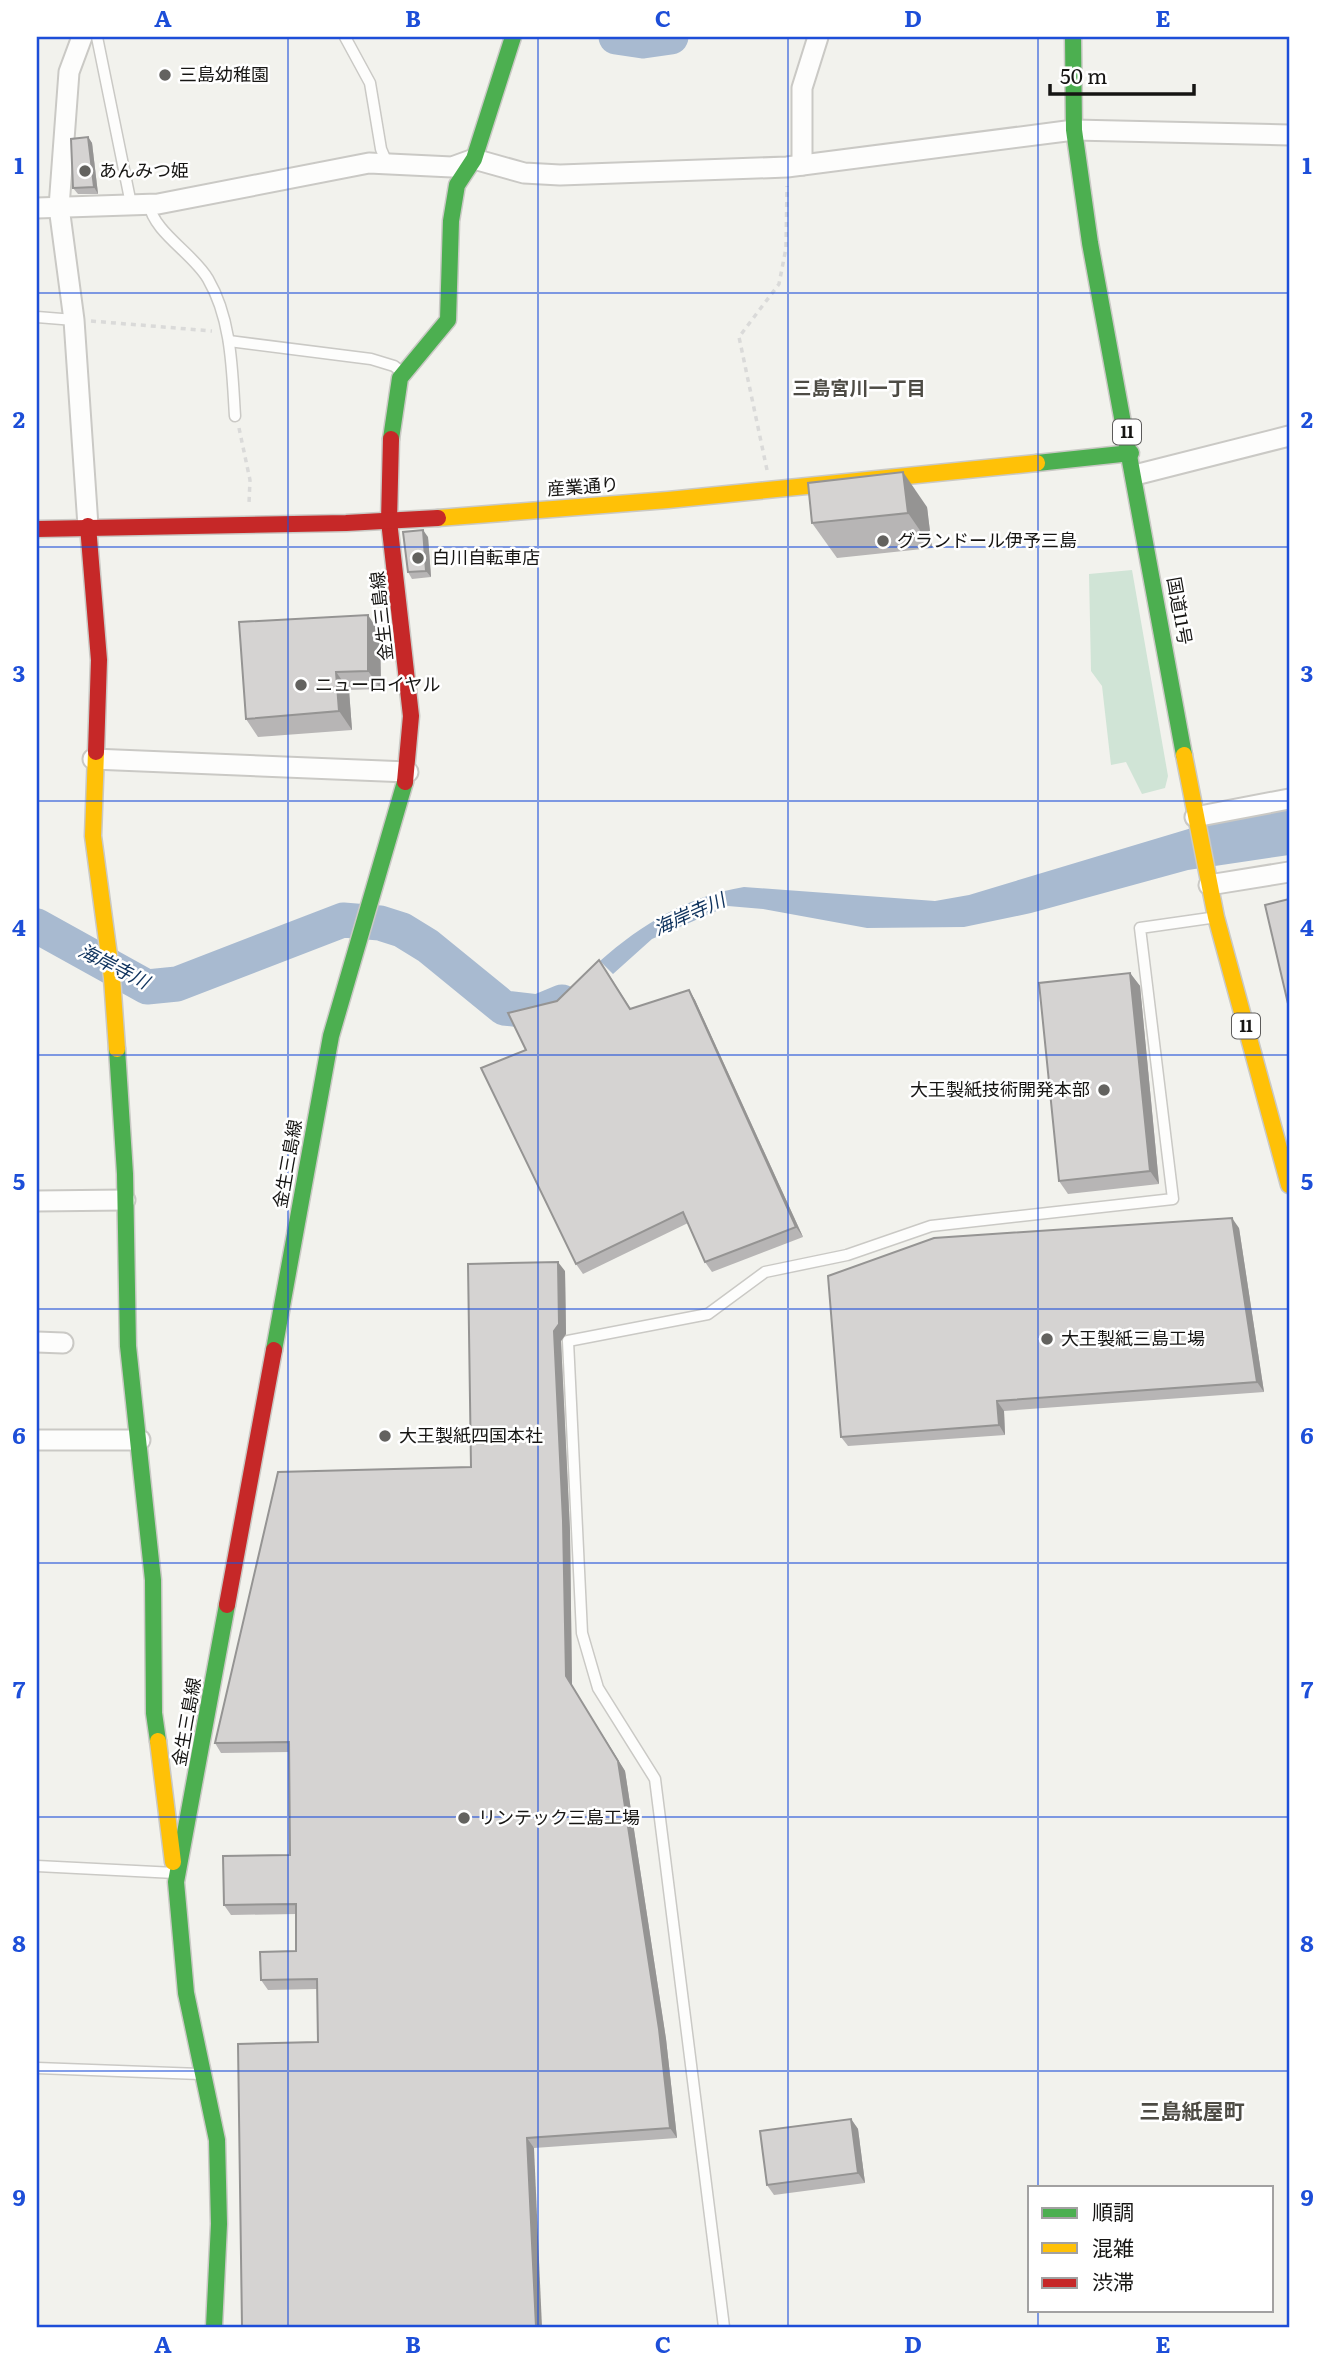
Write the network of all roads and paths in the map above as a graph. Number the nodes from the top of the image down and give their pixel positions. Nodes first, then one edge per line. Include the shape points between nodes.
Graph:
1 (82, 37) edge
2 (97, 37) edge
3 (345, 37) edge
4 (513, 37) edge
5 (818, 37) edge
6 (1073, 37) edge
7 (1074, 130) junction
8 (1289, 135) edge
9 (474, 159) junction
10 (387, 163) junction
11 (794, 166) junction
12 (140, 204) junction
13 (37, 208) edge
14 (59, 208) junction
15 (37, 317) edge
16 (74, 320) junction
17 (228, 337) junction
18 (404, 373) junction
19 (235, 416) joint
20 (1289, 436) edge
21 (1131, 453) junction
22 (1135, 475) junction
23 (772, 492) junction
24 (389, 521) junction
25 (88, 526) junction
26 (247, 527) junction
27 (37, 529) edge
28 (93, 759) junction
29 (408, 772) junction
30 (1289, 799) edge
31 (1196, 822) junction
32 (1289, 872) edge
33 (1207, 876) junction
34 (1216, 917) junction
35 (1289, 1185) edge
36 (125, 1200) junction
37 (37, 1201) edge
38 (37, 1342) edge
39 (63, 1343) dead end
40 (37, 1440) edge
41 (140, 1440) junction
42 (37, 1866) edge
43 (176, 1878) junction
44 (37, 2068) edge
45 (204, 2074) junction
46 (214, 2327) edge
47 (724, 2327) edge

1 - 14 street via 69,72
2 - 12 lane
3 - 10 lane via 370,83
4 - 9 main road, 金生三島線
5 - 11 street via 802,88
6 - 7 main road, 国道11号 / 11
7 - 8 street
7 - 11 street
7 - 21 main road, 国道11号 / 11 via 1090,243
9 - 10 street via 453,167
9 - 11 street via 524,173 560,175
9 - 18 main road, 金生三島線 via 457,186 451,221 448,320
10 - 12 street
11 - 23 path via 779,284 739,337
12 - 14 street
12 - 17 lane via 208,279
13 - 14 street
14 - 16 street
15 - 16 lane
16 - 17 path
16 - 25 street
17 - 18 lane via 372,359
17 - 19 lane
18 - 24 main road, 金生三島線 via 391,435
19 - 26 path via 250,480
20 - 22 street
21 - 22 main road, 国道11号 / 11
21 - 23 main road, 産業通り
22 - 31 main road, 国道11号 / 11
23 - 24 main road, 産業通り
24 - 26 main road, 産業通り
24 - 29 main road, 金生三島線 via 411,716
25 - 26 main road, 産業通り
25 - 27 main road, 産業通り
25 - 28 main road via 99,660
28 - 29 street
28 - 36 main road via 93,836 112,978
29 - 43 main road, 金生三島線 via 331,1036
30 - 31 street
31 - 33 main road, 国道11号 / 11
32 - 33 street
33 - 34 main road, 国道11号 / 11
34 - 35 main road, 国道11号 / 11
34 - 47 lane via 1140,928 1174,1199 931,1226 846,1255 765,1272 708,1314 568,1341 582,1633 598,1688 655,1779
36 - 37 street
36 - 41 main road via 128,1346
38 - 39 street
40 - 41 street
41 - 43 main road via 153,1580 154,1713
42 - 43 lane
43 - 45 main road, 金生三島線 via 186,1993
44 - 45 lane
45 - 46 main road, 金生三島線 via 217,2140 219,2182

